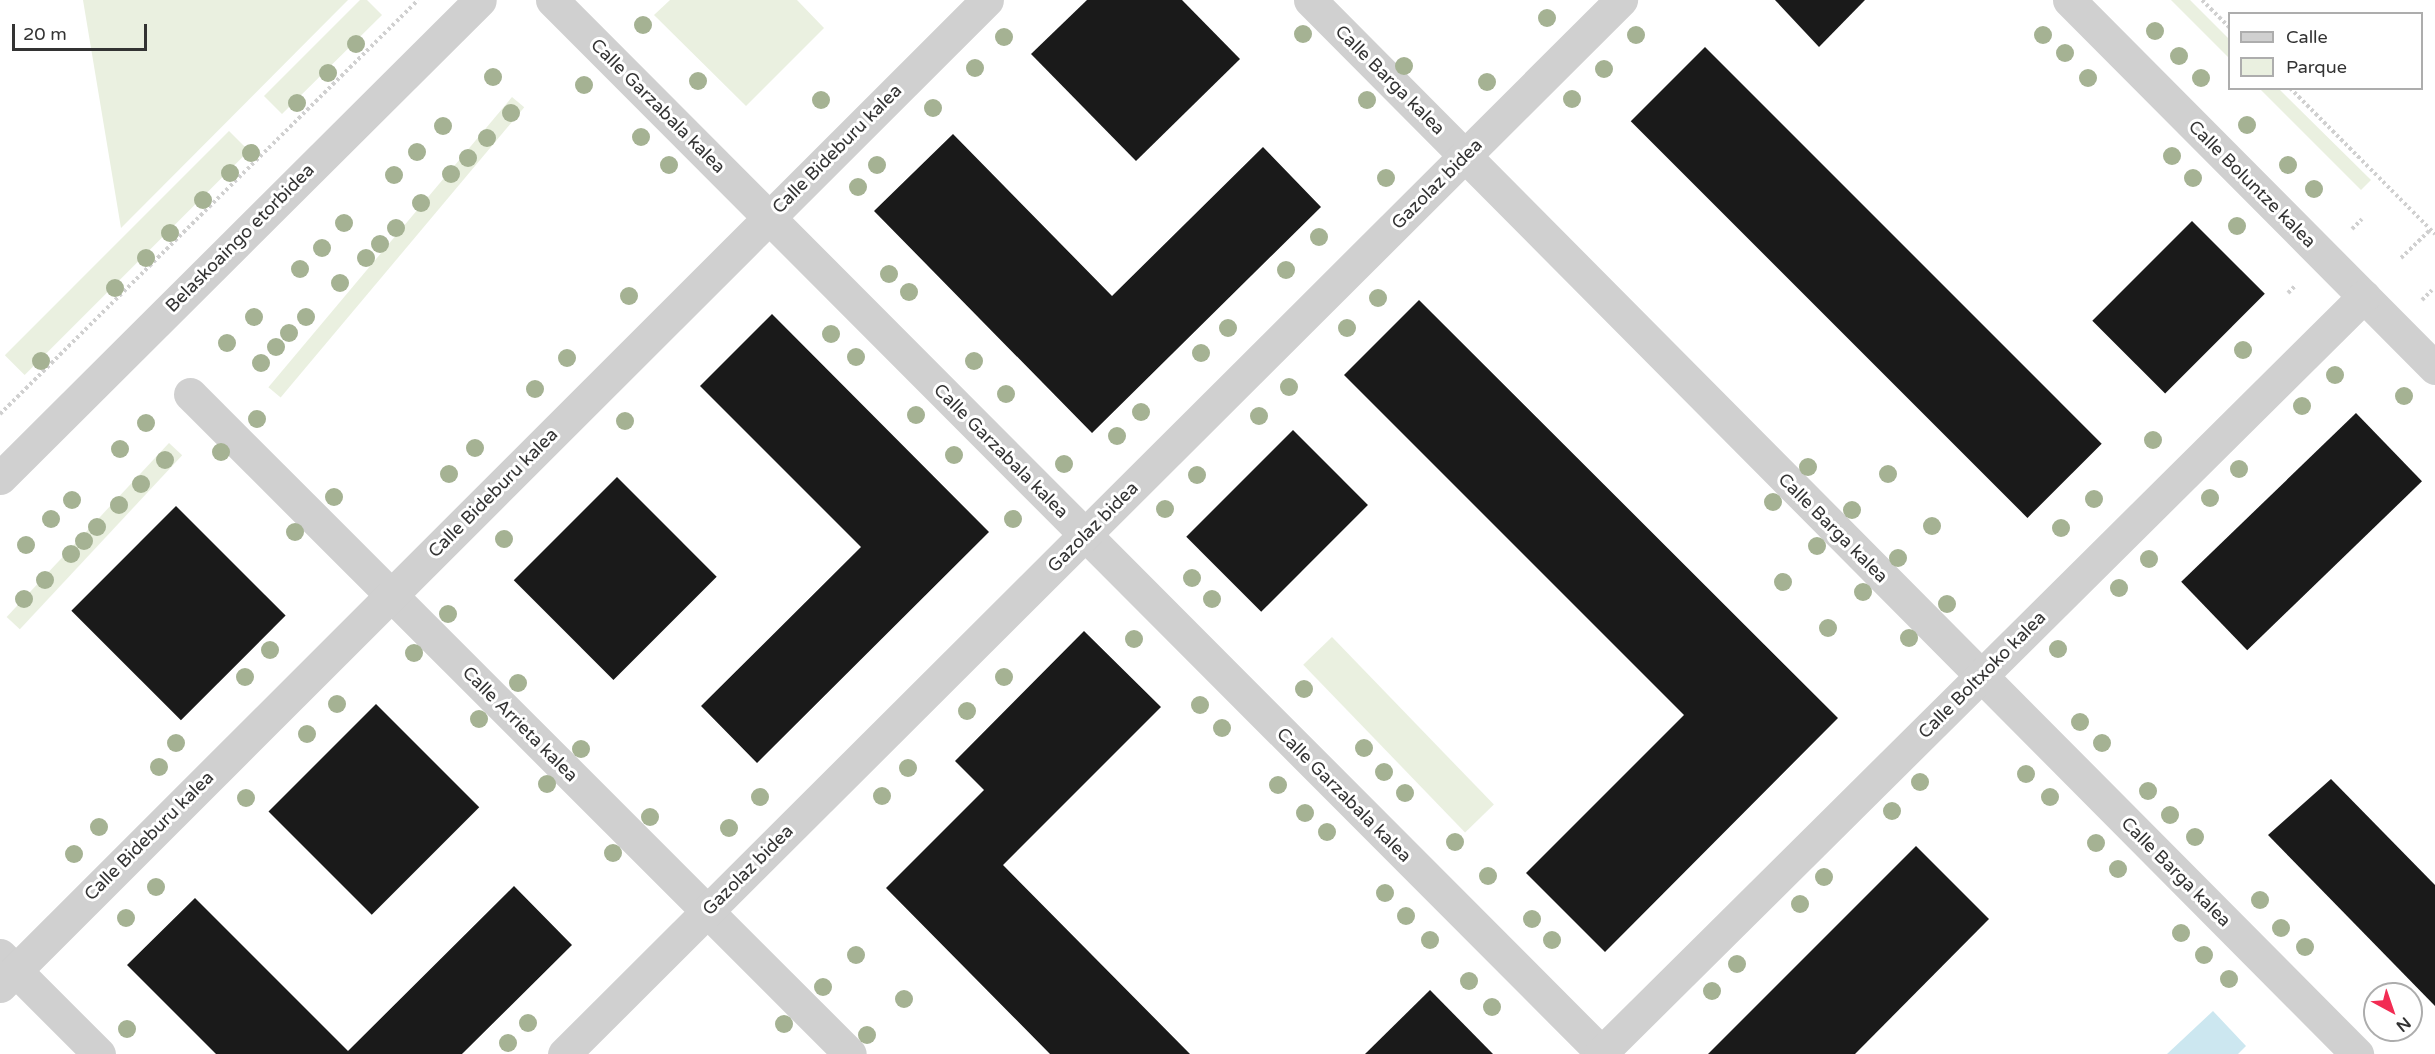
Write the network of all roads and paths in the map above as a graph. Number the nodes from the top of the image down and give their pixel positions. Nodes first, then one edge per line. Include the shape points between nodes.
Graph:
1 (418, 0) edge
2 (480, 0) edge
3 (552, 0) edge
4 (987, 0) edge
5 (1310, 0) edge
6 (1621, 0) edge
7 (2069, 0) edge
8 (2202, 0) edge
9 (2228, 27) edge
10 (2292, 90) edge
11 (1464, 155) junction
12 (769, 217) junction
13 (2430, 229) junction
14 (2435, 234) edge
15 (2401, 258) dead end
16 (2364, 296) junction
17 (2435, 368) edge
18 (190, 394) dead end
19 (0, 414) edge
20 (0, 477) edge
21 (1085, 535) junction
22 (391, 595) junction
23 (1980, 676) junction
24 (707, 911) junction
25 (5, 970) edge
26 (99, 1054) edge
27 (564, 1054) edge
28 (850, 1054) edge
29 (1601, 1054) edge
30 (2357, 1054) edge

1 - 19 path
2 - 20 street, Belaskoaingo etorbidea
3 - 12 street, Calle Garzabala kalea
4 - 12 street, Calle Bideburu kalea
5 - 11 street, Calle Barga kalea
6 - 11 street, Gazolaz bidea
7 - 16 street, Calle Boluntze kalea
8 - 9 path
10 - 13 path
11 - 21 street, Gazolaz bidea
11 - 23 street, Calle Barga kalea
12 - 21 street, Calle Garzabala kalea
12 - 22 street, Calle Bideburu kalea
13 - 14 path
13 - 15 path
16 - 17 street, Calle Boluntze kalea
16 - 23 street, Calle Boltxoko kalea
18 - 22 street, Calle Arrieta kalea
21 - 24 street, Gazolaz bidea
21 - 29 street, Calle Garzabala kalea
22 - 24 street, Calle Arrieta kalea
22 - 25 street, Calle Bideburu kalea
23 - 29 street, Calle Boltxoko kalea
23 - 30 street, Calle Barga kalea
24 - 27 street, Gazolaz bidea
24 - 28 street, Calle Arrieta kalea
25 - 26 street

